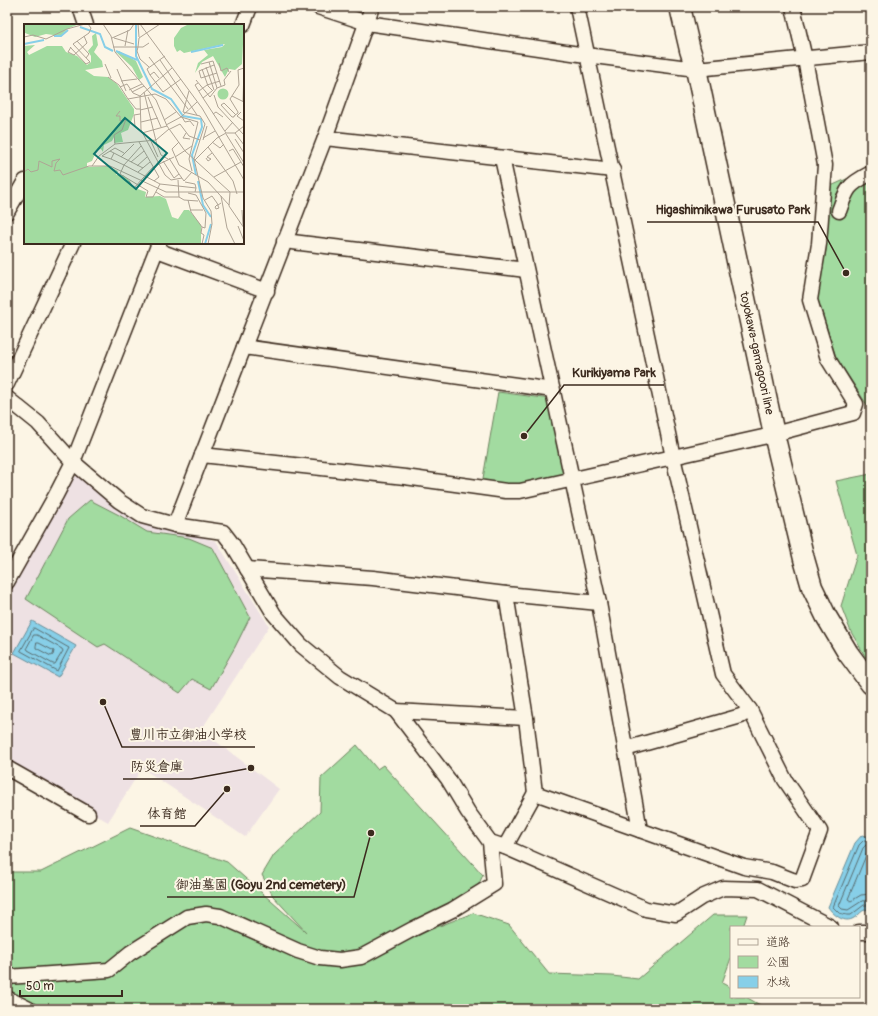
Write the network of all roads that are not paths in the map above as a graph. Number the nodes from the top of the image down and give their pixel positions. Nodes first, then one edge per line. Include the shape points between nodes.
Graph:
1 (80, 7) edge
2 (250, 7) edge
3 (318, 7) edge
4 (372, 7) edge
5 (577, 7) edge
6 (680, 7) edge
7 (793, 7) edge
8 (366, 23) junction
9 (86, 24) edge
10 (243, 24) edge
11 (871, 52) edge
12 (586, 55) junction
13 (805, 59) junction
14 (696, 69) junction
15 (325, 138) junction
16 (502, 158) junction
17 (612, 170) junction
18 (871, 173) edge
19 (24, 183) edge
20 (839, 211) dead end
21 (7, 212) edge
22 (284, 241) junction
23 (73, 244) edge
24 (158, 246) edge
25 (526, 270) junction
26 (267, 291) junction
27 (244, 348) junction
28 (7, 384) edge
29 (553, 390) junction
30 (7, 398) edge
31 (774, 434) junction
32 (202, 455) junction
33 (673, 457) junction
34 (73, 462) junction
35 (572, 478) junction
36 (176, 525) junction
37 (247, 569) junction
38 (7, 582) edge
39 (506, 594) junction
40 (599, 603) junction
41 (871, 684) edge
42 (750, 710) junction
43 (396, 711) junction
44 (526, 718) junction
45 (625, 750) junction
46 (7, 768) edge
47 (535, 793) junction
48 (88, 814) dead end
49 (640, 830) junction
50 (490, 842) junction
51 (505, 847) junction
52 (829, 926) edge
53 (860, 932) edge
54 (871, 932) edge
55 (7, 977) edge
56 (7, 998) edge
57 (29, 1009) edge

1 - 9 street
2 - 10 street
3 - 8 street
4 - 8 street
5 - 12 street
6 - 14 main road, toyokawa-gamagoori line
7 - 13 street
8 - 12 street
8 - 15 street
11 - 13 street
12 - 14 street
12 - 17 street
13 - 14 street
13 - 31 street via 825,165 819,244 810,300 828,360 856,404 853,413
14 - 31 main road, toyokawa-gamagoori line
15 - 16 street
15 - 22 street
16 - 17 street
16 - 25 street
17 - 33 street
18 - 20 street via 857,180 846,190
19 - 21 street
22 - 25 street
22 - 26 street
23 - 28 street
24 - 26 street
24 - 34 street
25 - 29 street
26 - 27 street
27 - 29 street
27 - 32 street
29 - 35 street
30 - 34 street via 38,423
31 - 33 street
31 - 41 main road, toyokawa-gamagoori line via 812,587 848,653
32 - 35 street via 506,491 520,491
32 - 36 street
33 - 35 street
33 - 42 street via 723,674
34 - 36 street via 119,501 142,516
34 - 38 street
35 - 40 street
36 - 37 street via 223,532
37 - 39 street via 373,578
37 - 43 street via 274,614 302,645 340,677
39 - 40 street
39 - 44 street
40 - 45 street
42 - 45 street via 741,716
42 - 49 street via 785,780 820,831 802,880 795,881 772,872 744,867
43 - 44 street
43 - 50 street via 448,779
44 - 47 street
45 - 49 street
46 - 48 street
47 - 49 street
47 - 51 street
50 - 51 street
50 - 55 street via 494,884 452,910 361,957 340,960 320,958 298,951 220,916 206,914 187,918 130,953 109,970
51 - 52 street via 646,909 676,914 702,897 723,888 758,889
53 - 54 street
56 - 57 street

